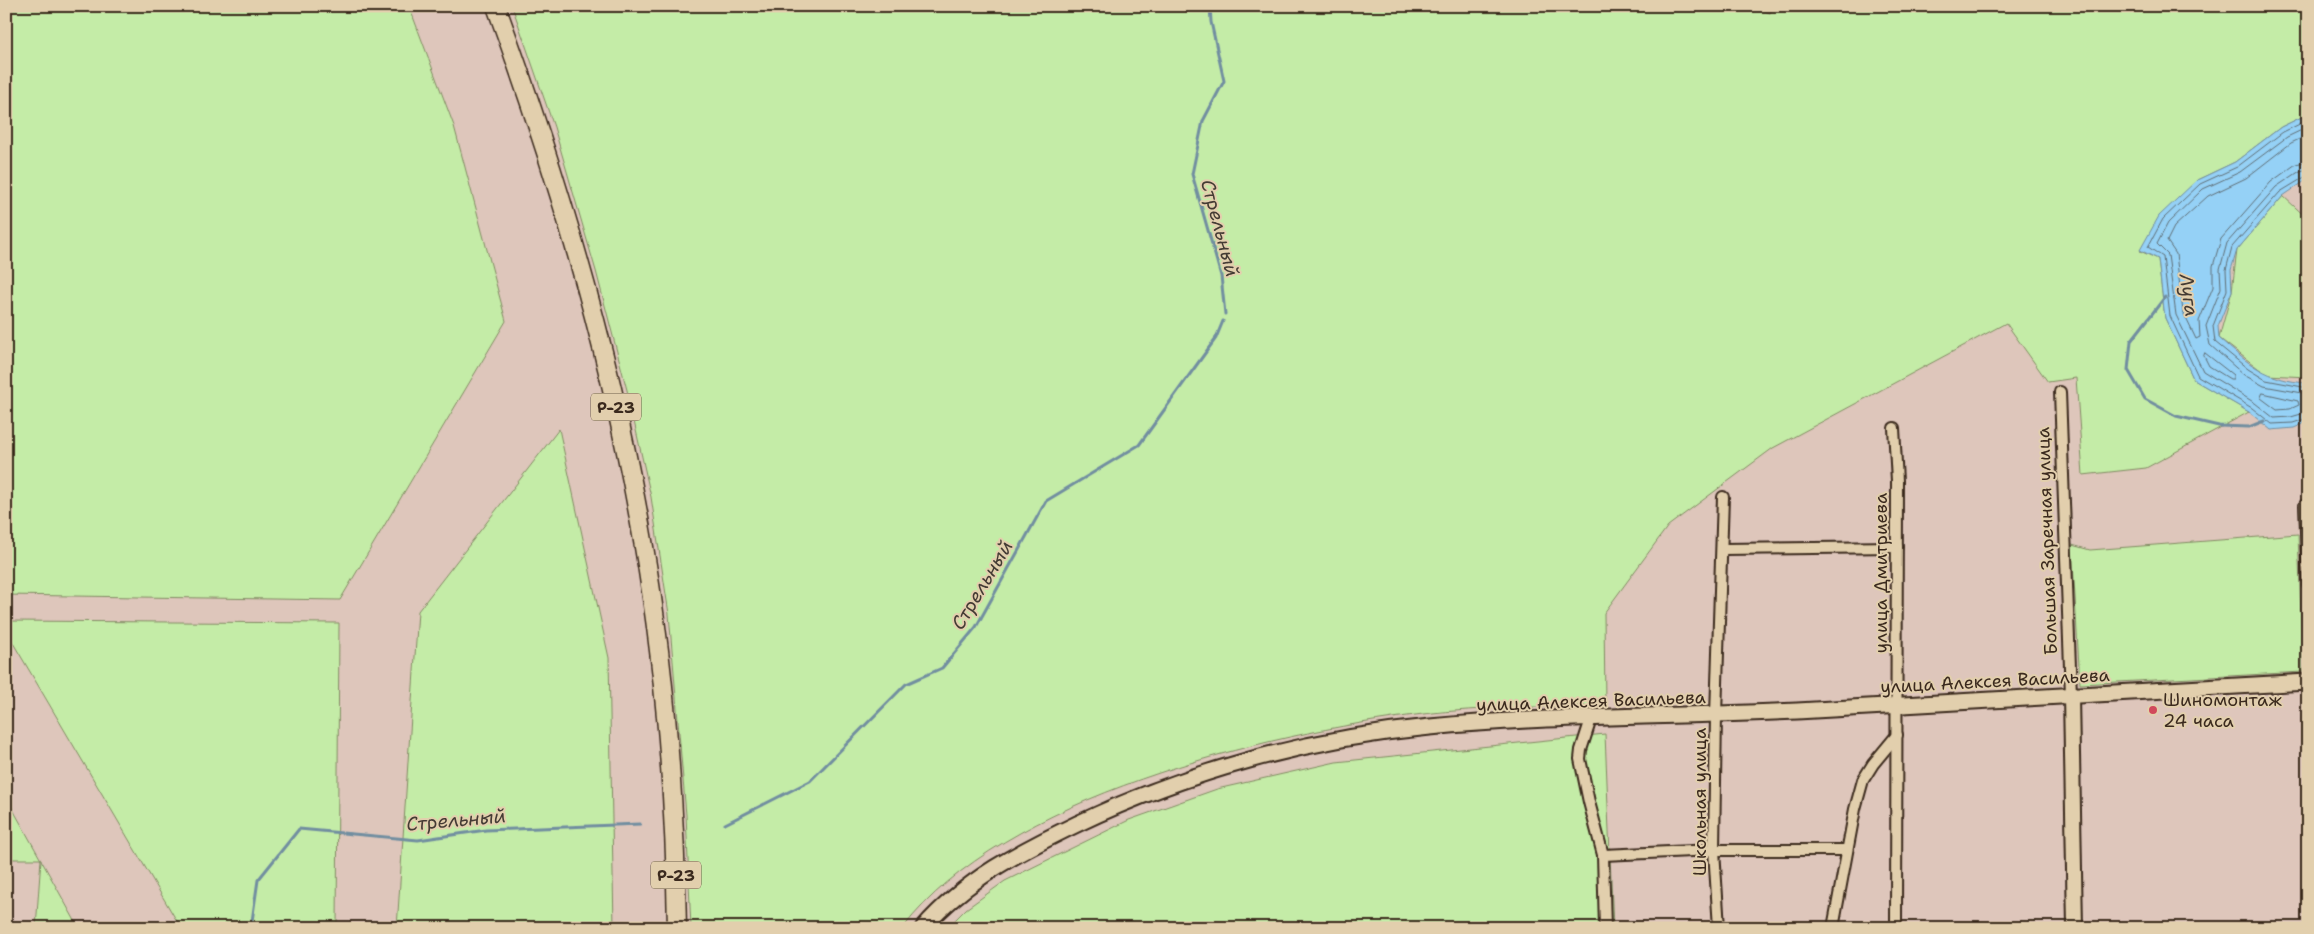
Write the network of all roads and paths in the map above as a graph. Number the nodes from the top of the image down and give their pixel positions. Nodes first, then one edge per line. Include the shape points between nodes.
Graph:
1 (496, 6) edge
2 (2060, 392) dead end
3 (1894, 428) dead end
4 (1724, 497) dead end
5 (2305, 505) dead end
6 (1897, 546) junction
7 (1723, 549) junction
8 (2308, 584) edge
9 (2308, 682) edge
10 (2071, 695) junction
11 (1896, 706) junction
12 (1716, 715) junction
13 (1592, 716) junction
14 (1897, 735) junction
15 (673, 821) junction
16 (1714, 850) junction
17 (1847, 850) junction
18 (1603, 855) junction
19 (670, 928) edge
20 (677, 928) edge
21 (923, 928) edge
22 (1606, 928) edge
23 (1719, 928) edge
24 (1832, 928) edge
25 (1896, 928) edge
26 (2075, 928) edge

1 - 15 highway, Р-23 via 565,217 621,430 656,622
2 - 10 street, Большая Заречная улица
3 - 6 street, улица Дмитриева
4 - 7 street, Школьная улица
5 - 8 street
6 - 7 street
6 - 11 street, улица Дмитриева
7 - 12 street, Школьная улица
9 - 10 main road, улица Алексея Васильева
10 - 11 main road, улица Алексея Васильева
10 - 26 street, Большая Заречная улица
11 - 12 main road, улица Алексея Васильева
11 - 14 street, улица Дмитриева
12 - 13 main road, улица Алексея Васильева
12 - 16 street, Школьная улица
13 - 18 street via 1580,759
13 - 21 main road, улица Алексея Васильева via 1427,727 1344,740 1286,752 1168,785 1108,810 994,866 955,895
14 - 17 street via 1863,780
14 - 25 street, улица Дмитриева
15 - 19 main road
15 - 20 highway, Р-23
16 - 17 street
16 - 18 street
16 - 23 street, Школьная улица
17 - 24 street
18 - 22 street

